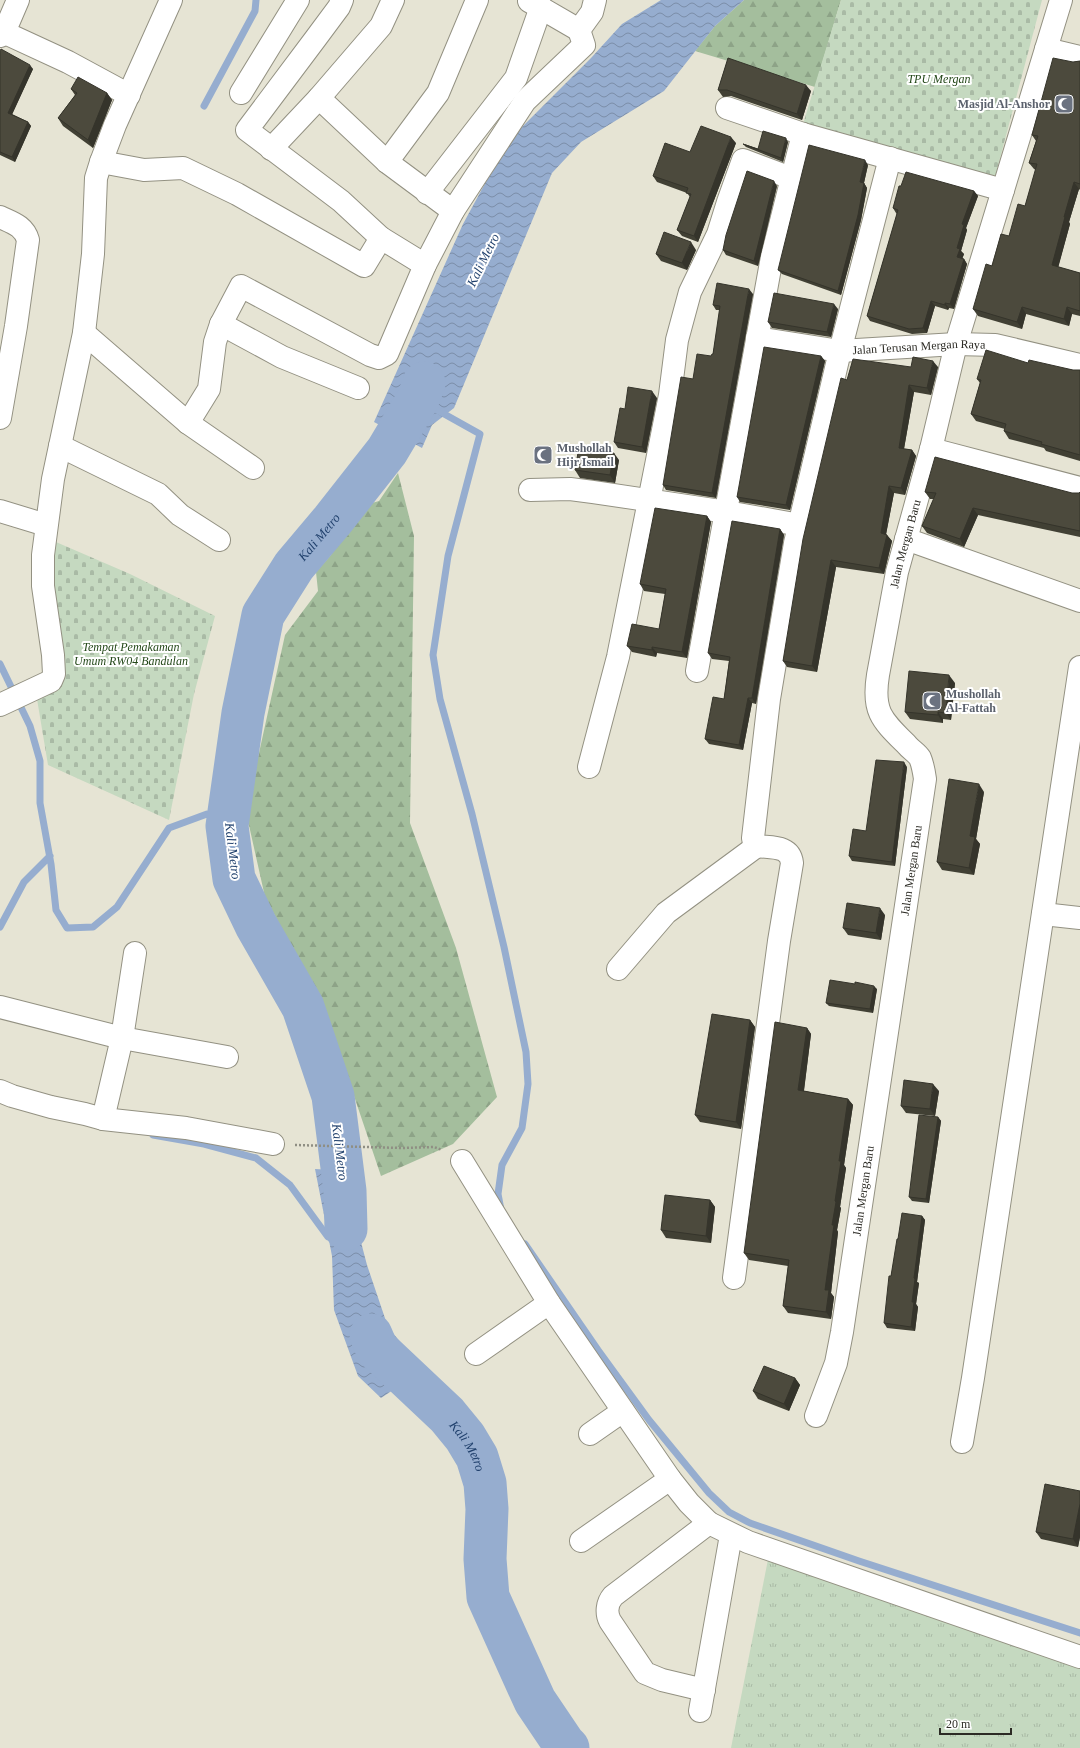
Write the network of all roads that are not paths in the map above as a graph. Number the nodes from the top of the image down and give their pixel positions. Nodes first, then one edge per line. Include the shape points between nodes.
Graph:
1 (18, 0) edge
2 (171, 0) edge
3 (298, 0) edge
4 (342, 0) edge
5 (393, 0) edge
6 (477, 0) edge
7 (595, 0) edge
8 (1061, 0) edge
9 (534, 4) edge
10 (3, 26) edge
11 (579, 30) junction
12 (1046, 49) junction
13 (1080, 57) edge
14 (241, 93) dead end
15 (129, 95) junction
16 (319, 98) junction
17 (727, 108) dead end
18 (803, 134) junction
19 (271, 149) junction
20 (890, 158) junction
21 (101, 162) junction
22 (387, 162) junction
23 (791, 178) junction
24 (1003, 190) junction
25 (427, 193) junction
26 (453, 212) junction
27 (0, 217) edge
28 (381, 238) junction
29 (425, 265) junction
30 (8, 324) edge
31 (222, 324) junction
32 (84, 333) junction
33 (758, 338) junction
34 (956, 344) junction
35 (840, 351) junction
36 (1080, 365) edge
37 (358, 388) dead end
38 (0, 418) edge
39 (188, 423) junction
40 (60, 446) junction
41 (931, 449) junction
42 (253, 468) dead end
43 (1080, 488) edge
44 (530, 490) dead end
45 (650, 500) junction
46 (0, 511) edge
47 (727, 512) junction
48 (46, 525) junction
49 (800, 525) junction
50 (906, 539) junction
51 (220, 540) dead end
52 (1080, 601) edge
53 (1080, 667) edge
54 (697, 671) dead end
55 (0, 705) edge
56 (589, 767) dead end
57 (758, 846) junction
58 (1043, 914) junction
59 (1080, 918) edge
60 (135, 953) dead end
61 (618, 969) dead end
62 (0, 1007) edge
63 (122, 1038) junction
64 (227, 1057) dead end
65 (0, 1091) edge
66 (103, 1119) junction
67 (273, 1144) road end
68 (462, 1161) road end
69 (734, 1278) dead end
70 (550, 1303) junction
71 (476, 1354) dead end
72 (623, 1411) junction
73 (816, 1416) dead end
74 (590, 1434) dead end
75 (962, 1442) dead end
76 (670, 1479) junction
77 (709, 1523) junction
78 (731, 1535) junction
79 (581, 1542) dead end
80 (1080, 1657) edge

1 - 10 street
2 - 15 street
3 - 14 street
4 - 19 street via 247,130
5 - 16 street via 381,26
6 - 22 street via 438,93
7 - 11 street via 592,12
8 - 12 street, Jalan Mergan Baru
9 - 11 street
9 - 25 street via 516,78
10 - 15 street
11 - 26 street via 584,45 525,101
12 - 13 street
12 - 24 street, Jalan Mergan Baru
15 - 21 street
16 - 19 street
16 - 22 street
17 - 18 street
18 - 20 street
18 - 23 street
19 - 28 street via 341,201
20 - 24 street
20 - 35 street
21 - 28 street via 144,170 183,168 238,194 364,266
21 - 32 street via 96,178 93,254
22 - 25 street
23 - 33 street via 772,257
23 - 45 street via 743,160 718,234 690,292 677,340 670,395
24 - 34 street, Jalan Mergan Baru
25 - 26 street
26 - 29 street
27 - 30 street via 17,224 26,232 28,240
28 - 29 street
29 - 31 street via 387,354 379,358 241,286
30 - 38 street
31 - 37 street via 282,357
31 - 39 street via 215,342 209,389
32 - 39 street
32 - 40 street
33 - 35 street, Jalan Terusan Mergan Raya
33 - 47 street
34 - 35 street, Jalan Terusan Mergan Raya
34 - 36 street, Jalan Terusan Mergan Raya via 995,345
34 - 41 street, Jalan Mergan Baru
35 - 49 street
39 - 42 street
40 - 48 street
40 - 51 street via 158,494 180,515
41 - 43 street
41 - 50 street, Jalan Mergan Baru
44 - 45 street via 570,489
45 - 47 street
45 - 56 street via 618,657
46 - 48 street
47 - 49 street
47 - 54 street
48 - 55 street via 43,586 54,674 51,680
49 - 57 street via 769,699 753,838
50 - 52 street
50 - 73 street, Jalan Mergan Baru via 878,675 876,697 878,708 888,726 919,757 925,779 842,1332 836,1363
53 - 58 street
57 - 61 street via 666,913
57 - 69 street via 786,851 792,857 792,863 779,941
58 - 59 street
58 - 75 street
60 - 63 street
62 - 63 street
63 - 64 street
63 - 66 street
65 - 66 street via 51,1107
66 - 67 street via 186,1128
68 - 70 street
70 - 71 street
70 - 72 street
72 - 74 street
72 - 76 street
76 - 77 street
76 - 79 street
77 - 78 street
77 - 78 street via 613,1596 607,1612 610,1621 645,1673 702,1700
78 - 80 street

